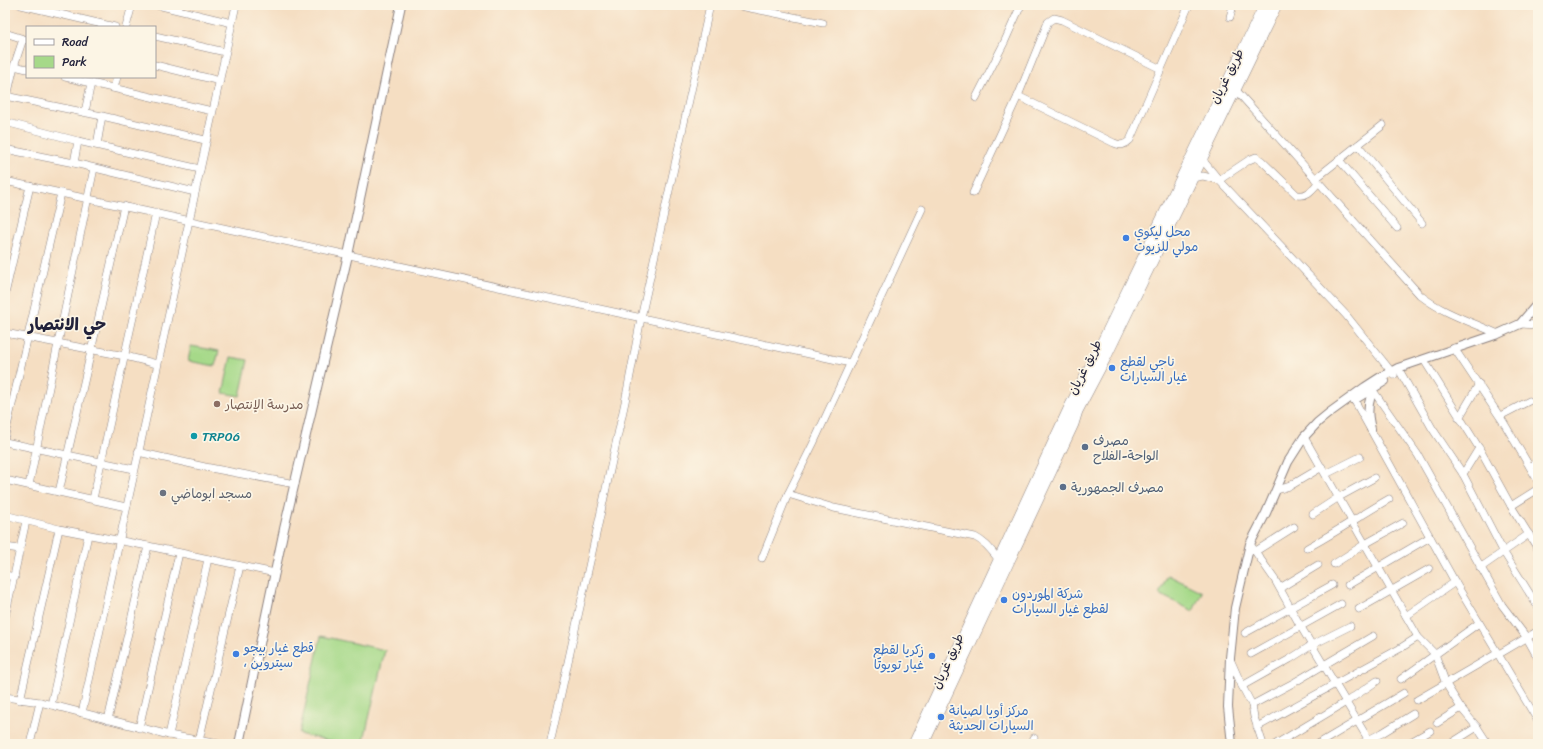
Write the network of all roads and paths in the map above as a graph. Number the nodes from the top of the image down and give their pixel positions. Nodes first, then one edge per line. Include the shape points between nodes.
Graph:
1 (21, 5) edge
2 (132, 5) edge
3 (157, 5) edge
4 (236, 5) edge
5 (401, 5) edge
6 (710, 5) edge
7 (735, 5) edge
8 (1021, 5) edge
9 (1189, 5) edge
10 (1233, 5) edge
11 (1265, 5) edge
12 (1276, 5) edge
13 (1230, 17) dead end
14 (232, 23) junction
15 (823, 24) dead end
16 (103, 26) edge
17 (126, 26) edge
18 (5, 33) edge
19 (156, 36) edge
20 (25, 39) edge
21 (225, 52) junction
22 (14, 66) junction
23 (156, 66) edge
24 (1161, 68) junction
25 (26, 69) edge
26 (69, 78) edge
27 (117, 78) edge
28 (220, 81) junction
29 (91, 83) junction
30 (114, 88) junction
31 (1235, 89) junction
32 (6, 96) edge
33 (1018, 96) junction
34 (976, 98) dead end
35 (212, 110) junction
36 (85, 112) junction
37 (102, 116) junction
38 (5, 122) edge
39 (1383, 125) dead end
40 (206, 140) junction
41 (78, 141) junction
42 (97, 145) junction
43 (1358, 145) junction
44 (5, 149) edge
45 (1202, 155) junction
46 (1339, 160) junction
47 (74, 163) junction
48 (94, 168) junction
49 (200, 168) junction
50 (1192, 178) junction
51 (1219, 180) junction
52 (5, 181) edge
53 (1317, 181) junction
54 (30, 186) junction
55 (194, 192) junction
56 (60, 193) junction
57 (973, 193) dead end
58 (88, 198) junction
59 (124, 206) junction
60 (922, 209) dead end
61 (156, 213) junction
62 (188, 220) junction
63 (1422, 223) dead end
64 (1397, 228) dead end
65 (348, 254) junction
66 (5, 294) edge
67 (1538, 304) edge
68 (641, 318) junction
69 (1520, 324) junction
70 (1538, 324) edge
71 (5, 333) edge
72 (1498, 334) junction
73 (27, 337) junction
74 (58, 344) junction
75 (1454, 348) junction
76 (92, 349) junction
77 (124, 356) junction
78 (1424, 360) junction
79 (851, 363) junction
80 (157, 364) junction
81 (1396, 372) junction
82 (1479, 384) junction
83 (1370, 390) junction
84 (1353, 398) junction
85 (1528, 401) dead end
86 (1500, 416) junction
87 (1459, 418) junction
88 (1371, 429) junction
89 (5, 435) edge
90 (1304, 437) junction
91 (5, 442) edge
92 (36, 448) junction
93 (1479, 448) junction
94 (138, 452) junction
95 (68, 455) junction
96 (1360, 457) dead end
97 (101, 462) junction
98 (1538, 462) edge
99 (1530, 467) junction
100 (134, 469) junction
101 (1324, 471) junction
102 (1463, 474) junction
103 (1374, 478) dead end
104 (5, 480) edge
105 (1538, 481) edge
106 (296, 484) junction
107 (29, 485) junction
108 (1538, 489) edge
109 (1277, 490) junction
110 (59, 492) junction
111 (788, 494) junction
112 (1339, 497) junction
113 (93, 499) junction
114 (1389, 499) dead end
115 (1511, 506) junction
116 (126, 507) junction
117 (1313, 514) dead end
118 (5, 516) edge
119 (1352, 520) junction
120 (26, 521) junction
121 (1403, 523) dead end
122 (1294, 527) dead end
123 (58, 529) junction
124 (1529, 534) junction
125 (88, 535) junction
126 (1430, 537) junction
127 (118, 541) junction
128 (1250, 544) junction
129 (1365, 544) junction
130 (148, 546) junction
131 (5, 547) edge
132 (1307, 548) dead end
133 (20, 549) junction
134 (1538, 549) edge
135 (1256, 551) junction
136 (1503, 551) junction
137 (179, 553) junction
138 (762, 558) dead end
139 (208, 559) junction
140 (1334, 564) dead end
141 (1003, 565) junction
142 (1318, 565) dead end
143 (240, 566) junction
144 (1378, 568) junction
145 (1480, 568) junction
146 (1429, 569) dead end
147 (275, 573) junction
148 (5, 575) edge
149 (15, 577) junction
150 (1455, 582) junction
151 (1332, 585) dead end
152 (1348, 585) dead end
153 (1280, 588) junction
154 (1391, 591) junction
155 (1341, 604) dead end
156 (6, 605) edge
157 (1290, 607) junction
158 (1538, 607) edge
159 (1360, 609) dead end
160 (1406, 616) junction
161 (5, 617) edge
162 (1479, 622) junction
163 (1350, 626) dead end
164 (1301, 627) junction
165 (1538, 631) edge
166 (1245, 633) dead end
167 (1373, 636) dead end
168 (1418, 636) junction
169 (1527, 638) junction
170 (1312, 645) junction
171 (1498, 653) junction
172 (1251, 654) dead end
173 (1435, 654) junction
174 (1230, 658) junction
175 (1538, 658) edge
176 (1324, 665) junction
177 (1401, 679) dead end
178 (1376, 681) dead end
179 (1335, 684) junction
180 (1446, 684) junction
181 (1242, 686) junction
182 (1404, 693) dead end
183 (5, 697) edge
184 (20, 700) junction
185 (1417, 700) dead end
186 (40, 702) junction
187 (1346, 702) junction
188 (52, 705) junction
189 (1252, 705) junction
190 (1461, 708) junction
191 (82, 713) junction
192 (1413, 714) dead end
193 (108, 720) junction
194 (1357, 720) junction
195 (1538, 721) edge
196 (1437, 722) dead end
197 (1257, 727) junction
198 (1477, 727) junction
199 (139, 728) junction
200 (1430, 731) dead end
201 (169, 735) junction
202 (199, 741) junction
203 (1370, 742) edge
204 (30, 744) edge
205 (219, 744) edge
206 (239, 744) edge
207 (550, 744) edge
208 (914, 744) edge
209 (922, 744) edge
210 (1232, 744) edge
211 (1263, 744) edge
212 (1276, 744) edge
213 (1318, 744) edge
214 (1360, 744) edge
215 (1407, 744) edge
216 (1450, 744) edge
217 (1488, 744) edge

1 - 16 street
2 - 17 street
3 - 14 street
4 - 14 street
5 - 65 street
6 - 68 street
7 - 15 street
8 - 34 street
9 - 24 street
10 - 13 street
11 - 141 highway, طريق غريان via 1069,409
12 - 31 highway, طريق غريان
14 - 21 street
18 - 20 street
19 - 21 street
20 - 22 street
21 - 28 street
22 - 25 street
22 - 32 street
23 - 28 street
24 - 33 street via 1130,140 1120,145
24 - 33 street via 1054,18 1048,22
26 - 29 street
27 - 30 street
28 - 35 street
29 - 30 street
29 - 36 street
30 - 35 street
31 - 45 highway, طريق غريان
31 - 53 street
32 - 36 street
33 - 57 street
35 - 40 street
36 - 37 street
37 - 40 street
37 - 42 street
38 - 41 street
39 - 43 street
40 - 49 street
41 - 42 street
41 - 47 street
42 - 49 street
43 - 46 street
43 - 63 street
44 - 47 street
45 - 50 highway, طريق غريان
45 - 51 street via 1205,163
46 - 53 street
46 - 64 street
47 - 48 street
48 - 55 street
48 - 58 street
49 - 55 street
50 - 51 street via 1203,176
50 - 141 highway, طريق غريان
51 - 53 street via 1256,157 1297,195 1307,194
51 - 81 street
52 - 54 street
53 - 72 street via 1420,295 1434,305
54 - 56 street
54 - 66 street
55 - 62 street
56 - 58 street
56 - 73 street
58 - 59 street
58 - 74 street
59 - 61 street
59 - 76 street
60 - 79 street
61 - 62 street
61 - 77 street
62 - 65 street
62 - 80 street
65 - 68 street
65 - 106 street
67 - 69 street
68 - 79 street
68 - 207 street
69 - 70 street
69 - 72 street
71 - 73 street
72 - 75 street
73 - 74 street
73 - 89 street
74 - 76 street
74 - 92 street
75 - 78 street
75 - 82 street
76 - 77 street
76 - 95 street
77 - 80 street
77 - 97 street
78 - 81 street
78 - 87 street
79 - 111 street
80 - 94 street
81 - 83 street
81 - 84 street via 1365,387
81 - 102 street
82 - 86 street
82 - 87 street
83 - 84 street
83 - 88 street via 1368,411
83 - 145 street via 1418,455
84 - 88 street
84 - 90 street via 1338,406
85 - 86 street
86 - 99 street
87 - 93 street
88 - 126 street
90 - 101 street
90 - 109 street via 1288,462
91 - 92 street
92 - 95 street
92 - 107 street
93 - 102 street
93 - 115 street
94 - 100 street
94 - 106 street
95 - 97 street
95 - 110 street
96 - 101 street
97 - 100 street
97 - 113 street
98 - 99 street
99 - 105 street
100 - 116 street
101 - 109 street
101 - 112 street
102 - 136 street
103 - 112 street
104 - 107 street
106 - 147 street
107 - 110 street
108 - 115 street
109 - 128 street
110 - 113 street
111 - 138 street
111 - 141 street via 834,508 975,538 989,546
112 - 117 street
112 - 119 street
113 - 116 street
114 - 119 street
115 - 124 street
116 - 127 street
118 - 120 street
119 - 129 street
119 - 132 street
120 - 123 street
120 - 133 street
121 - 129 street
122 - 135 street
123 - 125 street
123 - 184 street
124 - 134 street
124 - 136 street
125 - 127 street
125 - 188 street
126 - 144 street
126 - 150 street
127 - 130 street
127 - 191 street
128 - 135 street
128 - 174 street via 1235,608
129 - 140 street
129 - 144 street
130 - 137 street
130 - 193 street
131 - 133 street
133 - 149 street
135 - 153 street
136 - 145 street
136 - 158 street
137 - 139 street
137 - 199 street
139 - 143 street
139 - 201 street
141 - 208 highway, طريق غريان
141 - 209 highway, طريق غريان
142 - 153 street
143 - 147 street
143 - 202 street
144 - 152 street
144 - 154 street
145 - 169 street via 1502,605
146 - 154 street
147 - 206 street
148 - 149 street
149 - 156 street
150 - 160 street
150 - 162 street
151 - 157 street
153 - 157 street
154 - 159 street
154 - 160 street
155 - 164 street
156 - 161 street
157 - 164 street
157 - 166 street
160 - 168 street
162 - 171 street
162 - 173 street
163 - 170 street
164 - 170 street
164 - 172 street
165 - 169 street
167 - 176 street
168 - 173 street
168 - 179 street
169 - 171 street
169 - 175 street
170 - 176 street
170 - 181 street
171 - 180 street
171 - 195 street
173 - 177 street
173 - 180 street
174 - 181 street
174 - 210 street via 1228,707
176 - 179 street
176 - 189 street
178 - 187 street
179 - 187 street
179 - 197 street
180 - 185 street
180 - 190 street
181 - 189 street
182 - 194 street
183 - 184 street
184 - 186 street
186 - 188 street
186 - 204 street
187 - 194 street
187 - 212 street
188 - 191 street
189 - 197 street
190 - 196 street
190 - 198 street
191 - 193 street
192 - 203 street
193 - 199 street
194 - 203 street
194 - 213 street
197 - 211 street
198 - 216 street
198 - 217 street
199 - 201 street
200 - 215 street
201 - 202 street
202 - 205 street
203 - 214 street

